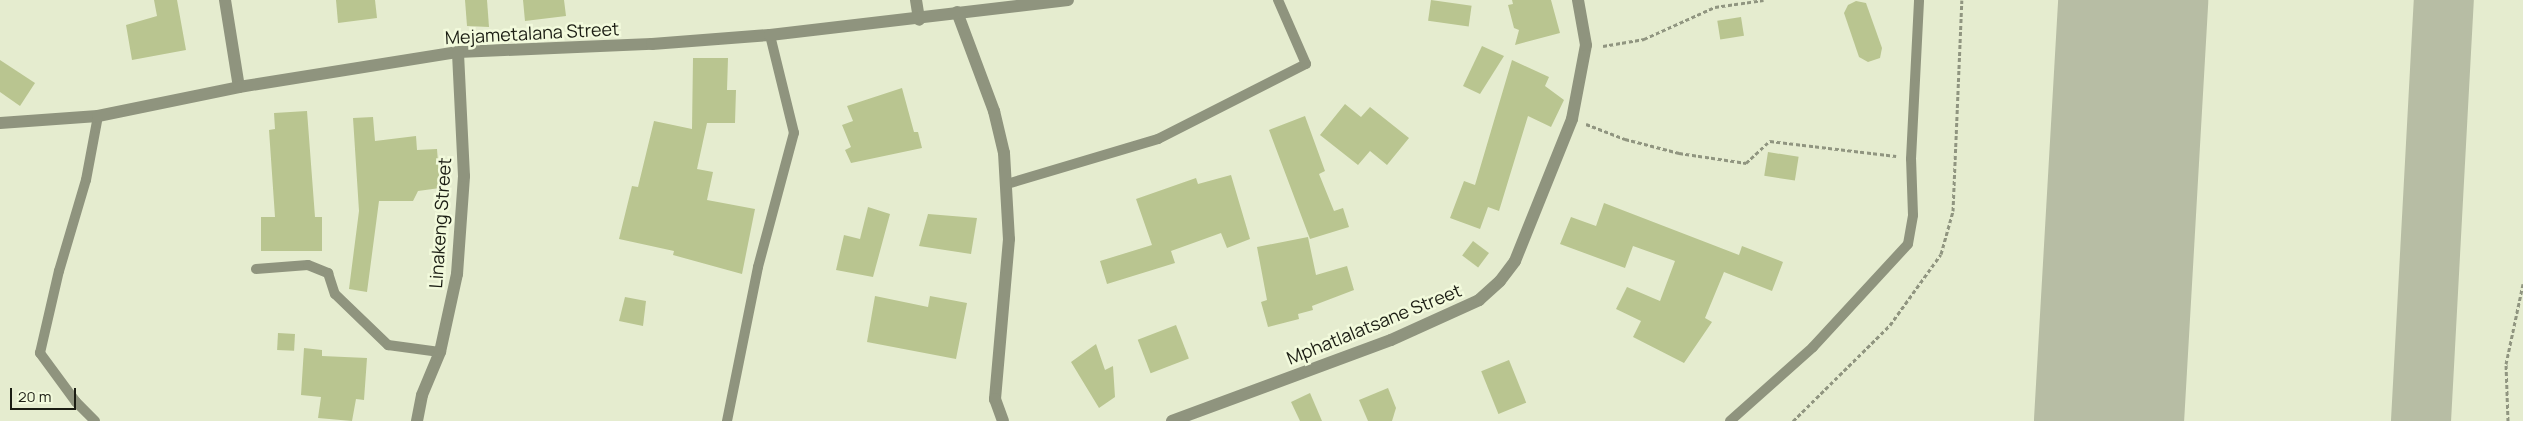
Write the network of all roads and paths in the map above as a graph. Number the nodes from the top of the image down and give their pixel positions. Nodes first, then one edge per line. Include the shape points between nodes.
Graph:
1 (225, 0) edge
2 (916, 0) edge
3 (1068, 0) edge
4 (1278, 0) edge
5 (1578, 0) edge
6 (1764, 0) edge
7 (1919, 0) edge
8 (1962, 0) edge
9 (957, 12) junction
10 (919, 20) junction
11 (770, 35) junction
12 (1586, 45) junction
13 (458, 52) junction
14 (239, 87) junction
15 (98, 116) junction
16 (1572, 119) junction
17 (0, 123) edge
18 (1911, 159) junction
19 (1007, 184) junction
20 (256, 269) dead end
21 (2523, 284) edge
22 (440, 352) junction
23 (95, 421) edge
24 (417, 421) edge
25 (727, 421) edge
26 (1003, 421) edge
27 (1172, 421) edge
28 (1730, 421) edge
29 (1793, 421) edge
30 (2508, 421) edge

1 - 14 street
2 - 10 street
3 - 9 street, Mejametalana Street
4 - 19 lane via 1306,64 1158,139
5 - 12 street, Mphatlalatsane Street
6 - 12 path via 1715,7 1644,39 1612,47
7 - 18 lane
8 - 29 path via 1954,211 1941,254 1890,324
9 - 10 street, Mejametalana Street
9 - 19 street via 994,111
10 - 11 street, Mejametalana Street
11 - 13 street, Mejametalana Street via 652,44
11 - 25 lane via 794,132 758,268
12 - 16 street, Mphatlalatsane Street
13 - 14 street, Mejametalana Street
13 - 22 street, Linakeng Street via 464,176 457,274
14 - 15 street, Mejametalana Street
15 - 17 street, Mejametalana Street
15 - 23 lane via 86,180 59,271 40,353 76,402
16 - 18 path via 1625,140 1679,153 1746,163 1770,141
16 - 27 street, Mphatlalatsane Street via 1515,260 1500,281 1479,300 1391,340
18 - 28 lane via 1913,215 1908,244 1813,347
19 - 26 street via 1006,295 996,399
20 - 22 lane via 308,265 328,273 335,294 388,345
21 - 30 path via 2506,364
22 - 24 street, Linakeng Street via 422,395

